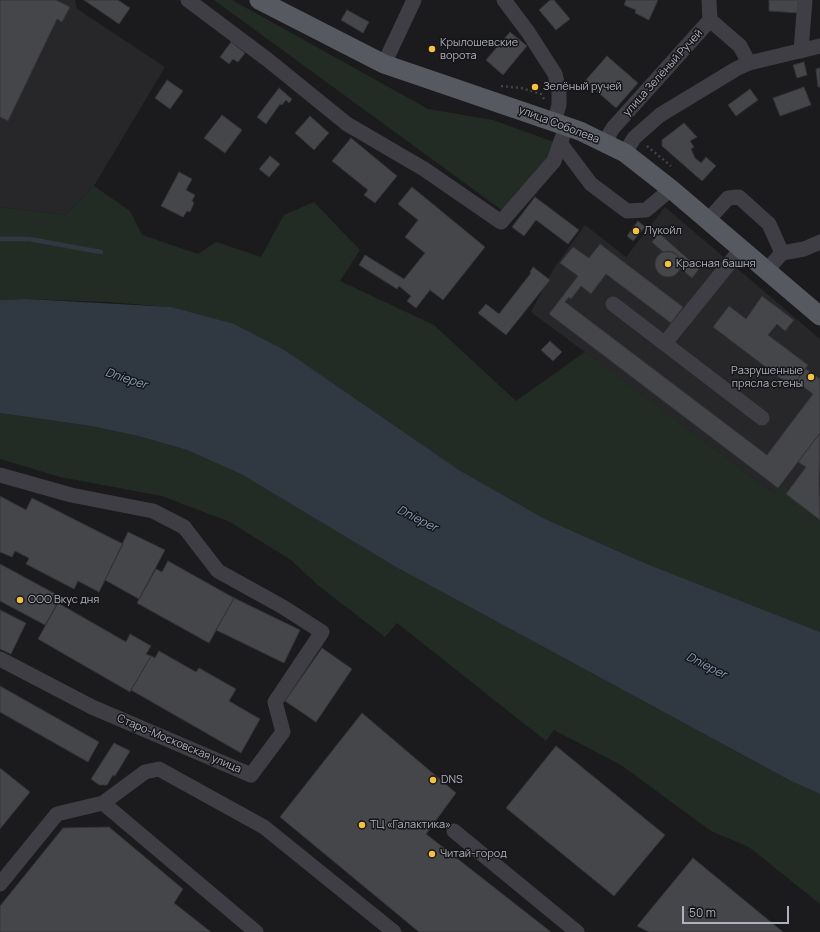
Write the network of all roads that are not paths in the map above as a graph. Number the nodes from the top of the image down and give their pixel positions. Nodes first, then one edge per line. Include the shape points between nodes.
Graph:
1 (188, 0) edge
2 (259, 0) edge
3 (414, 0) edge
4 (504, 0) edge
5 (709, 0) edge
6 (805, 0) edge
7 (710, 20) junction
8 (820, 46) edge
9 (801, 51) junction
10 (749, 63) junction
11 (384, 64) junction
12 (560, 131) junction
13 (604, 143) junction
14 (625, 154) junction
15 (670, 189) junction
16 (708, 220) junction
17 (820, 242) edge
18 (741, 249) junction
19 (782, 253) junction
20 (766, 270) junction
21 (614, 304) dead end
22 (820, 316) edge
23 (665, 343) junction
24 (762, 418) dead end
25 (0, 475) edge
26 (0, 659) edge
27 (102, 804) junction
28 (454, 831) dead end
29 (0, 884) edge
30 (256, 932) edge
31 (394, 932) edge
32 (577, 932) edge

1 - 12 street via 347,124 424,169 501,222 554,161
2 - 11 main road, улица Соболева
3 - 11 street
4 - 12 street via 555,74 559,91
5 - 7 street, улица Зелёный Ручей
6 - 9 street
7 - 10 street via 740,46
7 - 13 street, улица Зелёный Ручей via 613,128
8 - 9 street
9 - 10 street
10 - 14 street via 736,68 660,115 634,138
11 - 12 main road, улица Соболева
12 - 13 main road, улица Соболева
12 - 15 street via 591,184 627,211 646,210
13 - 14 main road, улица Соболева
14 - 15 main road, улица Соболева
15 - 16 main road, улица Соболева
16 - 18 main road, улица Соболева
16 - 19 street via 728,198 739,197 769,224
17 - 19 street via 804,249
18 - 20 main road, улица Соболева
18 - 23 street
19 - 20 street
20 - 22 main road, улица Соболева
21 - 23 street
23 - 24 street
25 - 26 street, Старо-Московская улица via 70,495 153,510 184,527 218,571 322,632 275,702 283,732 251,775 92,707
27 - 29 street via 57,814
27 - 30 street
27 - 31 street via 145,772 159,769 264,827
28 - 32 street

